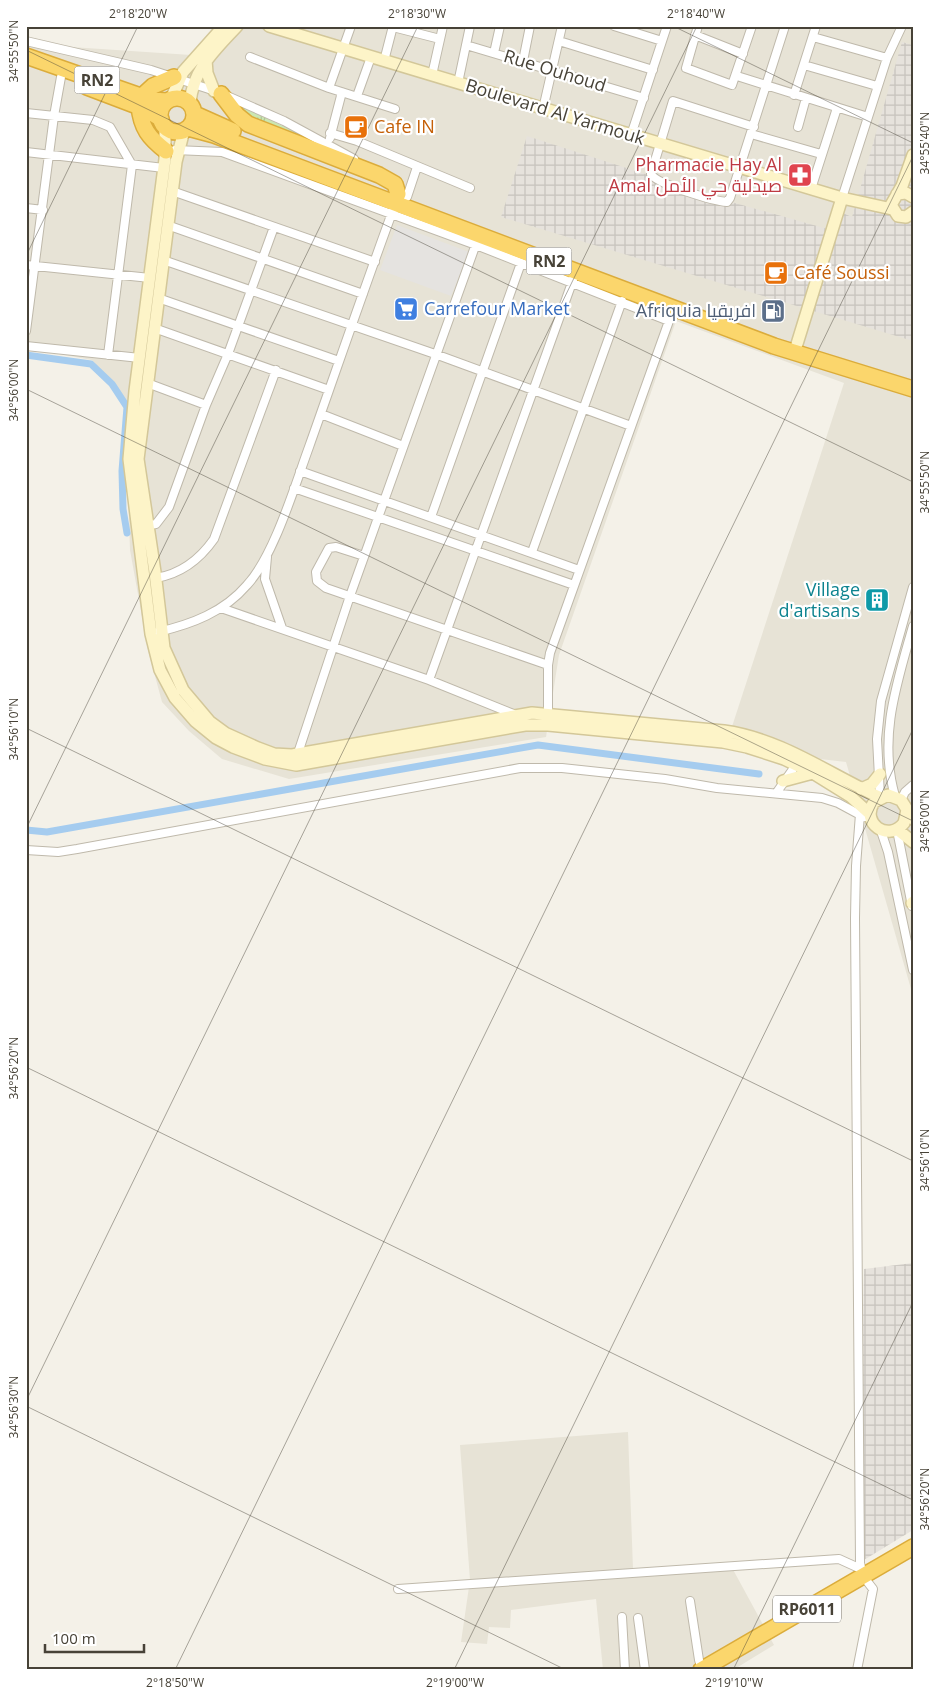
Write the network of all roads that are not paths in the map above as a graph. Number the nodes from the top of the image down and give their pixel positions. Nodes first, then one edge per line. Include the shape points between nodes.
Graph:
1 (224, 26) edge
2 (237, 26) edge
3 (269, 26) edge
4 (351, 26) edge
5 (443, 26) edge
6 (470, 26) edge
7 (500, 26) edge
8 (530, 26) edge
9 (562, 26) edge
10 (614, 26) edge
11 (667, 26) edge
12 (698, 26) edge
13 (752, 26) edge
14 (785, 26) edge
15 (816, 26) edge
16 (393, 27) edge
17 (900, 27) edge
18 (696, 35) junction
19 (813, 36) junction
20 (440, 39) junction
21 (26, 40) edge
22 (559, 41) junction
23 (662, 41) junction
24 (466, 45) junction
25 (342, 48) junction
26 (494, 53) junction
27 (743, 54) junction
28 (26, 56) edge
29 (250, 57) dead end
30 (371, 57) junction
31 (886, 58) junction
32 (206, 60) junction
33 (384, 61) junction
34 (523, 61) junction
35 (804, 64) junction
36 (26, 66) edge
37 (553, 69) junction
38 (653, 70) junction
39 (432, 75) junction
40 (737, 76) junction
41 (61, 77) junction
42 (177, 77) junction
43 (193, 83) junction
44 (458, 83) junction
45 (767, 86) junction
46 (877, 86) junction
47 (329, 88) junction
48 (217, 92) junction
49 (342, 92) junction
50 (794, 95) junction
51 (357, 96) junction
52 (644, 98) junction
53 (806, 98) junction
54 (169, 100) junction
55 (141, 101) junction
56 (192, 108) junction
57 (836, 108) junction
58 (394, 109) dead end
59 (543, 109) junction
60 (26, 113) edge
61 (54, 116) junction
62 (868, 117) junction
63 (163, 123) junction
64 (798, 127) dead end
65 (186, 129) junction
66 (753, 131) junction
67 (330, 133) junction
68 (631, 135) junction
69 (660, 144) junction
70 (330, 145) junction
71 (171, 150) junction
72 (26, 152) edge
73 (821, 154) junction
74 (50, 155) junction
75 (913, 155) edge
76 (132, 165) junction
77 (417, 167) junction
78 (164, 168) junction
79 (740, 168) junction
80 (379, 174) junction
81 (470, 188) dead end
82 (811, 189) junction
83 (172, 191) junction
84 (896, 195) junction
85 (913, 197) edge
86 (842, 198) junction
87 (398, 202) junction
88 (871, 203) junction
89 (26, 208) edge
90 (892, 209) junction
91 (43, 210) junction
92 (912, 215) edge
93 (167, 225) junction
94 (274, 227) junction
95 (477, 240) junction
96 (262, 258) junction
97 (163, 260) junction
98 (375, 262) junction
99 (521, 263) junction
100 (26, 265) edge
101 (35, 266) junction
102 (118, 275) junction
103 (575, 277) junction
104 (150, 278) junction
105 (251, 291) junction
106 (363, 294) junction
107 (158, 298) junction
108 (622, 301) junction
109 (28, 303) edge
110 (238, 326) junction
111 (351, 327) junction
112 (154, 328) junction
113 (26, 331) edge
114 (797, 344) junction
115 (26, 346) edge
116 (228, 354) junction
117 (435, 354) junction
118 (108, 355) junction
119 (140, 358) junction
120 (339, 361) junction
121 (276, 370) junction
122 (483, 372) junction
123 (913, 379) edge
124 (147, 383) junction
125 (913, 389) edge
126 (329, 390) junction
127 (534, 391) junction
128 (206, 405) junction
129 (583, 409) junction
130 (320, 414) junction
131 (631, 426) junction
132 (403, 446) junction
133 (300, 471) junction
134 (294, 488) junction
135 (383, 501) junction
136 (431, 517) junction
137 (377, 518) junction
138 (142, 526) junction
139 (482, 535) junction
140 (268, 552) junction
141 (475, 552) junction
142 (532, 552) junction
143 (364, 556) junction
144 (579, 570) junction
145 (156, 578) junction
146 (574, 585) junction
147 (913, 587) edge
148 (350, 596) junction
149 (221, 608) junction
150 (913, 626) edge
151 (282, 628) junction
152 (447, 630) junction
153 (156, 632) junction
154 (333, 647) junction
155 (548, 665) junction
156 (429, 680) junction
157 (516, 714) junction
158 (548, 719) junction
159 (297, 760) junction
160 (799, 760) junction
161 (813, 773) junction
162 (880, 774) junction
163 (784, 781) junction
164 (913, 785) edge
165 (861, 789) junction
166 (777, 792) junction
167 (879, 797) junction
168 (904, 806) edge
169 (867, 817) junction
170 (898, 830) junction
171 (882, 831) junction
172 (913, 842) edge
173 (26, 850) edge
174 (912, 904) edge
175 (913, 970) edge
176 (913, 1547) edge
177 (913, 1556) edge
178 (864, 1576) junction
179 (398, 1589) dead end
180 (690, 1601) dead end
181 (622, 1617) dead end
182 (638, 1618) dead end
183 (625, 1670) edge
184 (645, 1670) edge
185 (705, 1670) edge
186 (857, 1670) edge

1 - 42 main road
2 - 32 main road
3 - 25 main road, Boulevard Al Yarmouk
4 - 25 street
5 - 20 street
6 - 24 street
7 - 26 street
8 - 34 street
9 - 22 street
10 - 23 street
11 - 23 street
12 - 18 street
13 - 27 street
14 - 45 street
15 - 19 street
16 - 20 street
16 - 33 street
17 - 31 street
18 - 27 street
18 - 40 street via 686,68 732,85
19 - 31 street
19 - 35 street
20 - 39 street
21 - 42 street
22 - 37 street
22 - 38 street
23 - 38 street
24 - 26 street, Rue Ouhoud
24 - 44 street
25 - 30 main road, Boulevard Al Yarmouk
25 - 47 street
26 - 34 street, Rue Ouhoud
27 - 40 street
28 - 55 highway, RN2
29 - 47 street
30 - 33 main road, Boulevard Al Yarmouk
30 - 51 street
31 - 46 street
32 - 43 main road
32 - 48 main road via 207,72
33 - 39 main road, Boulevard Al Yarmouk
34 - 37 street, Rue Ouhoud
35 - 46 street
35 - 50 street
36 - 41 highway, RN2
37 - 52 street, Rue Ouhoud
37 - 59 street
38 - 52 street
39 - 44 main road, Boulevard Al Yarmouk
40 - 45 street
41 - 55 highway, RN2
41 - 61 street
42 - 43 street
42 - 54 main road
42 - 55 highway via 157,84
43 - 48 street
43 - 56 main road
44 - 59 main road, Boulevard Al Yarmouk
45 - 50 street
45 - 66 street
46 - 62 street
47 - 49 street
48 - 70 street
48 - 80 highway via 248,124
49 - 51 street
49 - 67 street
50 - 53 street
51 - 58 street
52 - 68 street
53 - 57 street
53 - 64 street
54 - 55 highway, RN2
54 - 56 highway, RN2 via 183,98
54 - 63 highway via 160,111
55 - 63 highway, RN2
55 - 71 highway via 145,131 151,139
56 - 65 highway via 193,122
56 - 87 highway, RN2 via 217,126
57 - 62 street
57 - 73 street
59 - 68 main road, Boulevard Al Yarmouk
60 - 61 street
61 - 74 street
61 - 76 street via 94,120 110,127
62 - 86 street
63 - 65 highway, RN2 via 172,131
63 - 71 main road
65 - 71 main road
65 - 87 highway, RN2 via 214,135
66 - 69 street via 673,101
66 - 73 street
66 - 79 street
67 - 70 street
67 - 77 street
68 - 69 main road, Boulevard Al Yarmouk
69 - 79 main road, Boulevard Al Yarmouk
69 - 79 street via 651,174 653,178 714,200 726,202 730,198
70 - 80 street
71 - 78 main road
71 - 83 main road
71 - 87 street via 222,152
72 - 74 street
73 - 82 street
74 - 76 street
74 - 91 street
75 - 84 main road
76 - 78 street
76 - 102 street
77 - 81 street
77 - 87 street
78 - 104 main road
79 - 82 main road, Boulevard Al Yarmouk
80 - 87 highway via 395,184
82 - 86 main road, Boulevard Al Yarmouk
83 - 93 main road
83 - 94 street
84 - 85 main road via 906,193
84 - 88 main road, Boulevard Al Yarmouk
84 - 90 main road
86 - 88 main road, Boulevard Al Yarmouk
86 - 114 main road
87 - 95 highway, RN2
87 - 98 street
87 - 114 highway, RN2
88 - 90 main road, Boulevard Al Yarmouk
89 - 91 street
90 - 92 main road, Boulevard Al Yarmouk via 898,216
91 - 101 street
93 - 96 street
93 - 97 main road
94 - 96 street
94 - 98 street
95 - 99 street
95 - 103 highway, RN2
95 - 117 street
96 - 105 street
96 - 106 street
97 - 105 street
97 - 107 main road
98 - 106 street
99 - 103 street
99 - 122 street
100 - 101 street
101 - 102 street
101 - 109 street
102 - 104 street
102 - 118 street
103 - 108 street
103 - 125 highway, RN2 via 774,346
103 - 127 street
104 - 119 main road
105 - 110 street
105 - 111 street
106 - 111 street
107 - 110 street
107 - 112 main road
108 - 129 street
108 - 131 street via 669,321
109 - 113 street
110 - 116 street
110 - 120 street
111 - 117 street
111 - 120 street
112 - 116 street
112 - 124 main road
114 - 123 highway, RN2
115 - 118 street
116 - 121 street
116 - 128 street
117 - 122 street
117 - 132 street
118 - 119 street
119 - 138 main road via 129,459
120 - 126 street
121 - 126 street
121 - 145 street via 214,538 191,563
122 - 127 street
122 - 136 street
124 - 128 street
124 - 138 main road via 138,459
126 - 130 street
127 - 129 street
127 - 139 street
128 - 138 street via 169,507 160,521
129 - 131 street
129 - 142 street
130 - 132 street
130 - 133 street
131 - 144 street
132 - 135 street
133 - 134 street
133 - 135 street
134 - 137 street
134 - 140 street
135 - 136 street
135 - 137 street
136 - 139 street
137 - 141 street
137 - 143 street
138 - 145 main road
138 - 153 main road
139 - 141 street
139 - 142 street
140 - 149 street via 249,584
140 - 151 street via 265,579
141 - 146 street
141 - 152 street
142 - 144 street
143 - 148 street
143 - 148 street via 332,547 326,550 316,572 321,585
144 - 146 street
145 - 153 main road
146 - 155 street
147 - 162 street via 881,701 877,739
148 - 152 street
148 - 154 street
149 - 151 street
149 - 153 street via 193,622
150 - 168 street via 889,718 888,758
151 - 154 street
152 - 155 street
152 - 156 street
153 - 159 main road via 178,682 210,722 231,736
154 - 156 street
154 - 159 street
155 - 158 street
156 - 157 street
157 - 158 main road
157 - 159 main road
158 - 159 main road
158 - 160 main road via 736,733 773,743
160 - 161 main road
160 - 163 street
160 - 165 main road
161 - 163 main road
161 - 169 main road via 850,796
162 - 165 main road via 872,784
162 - 167 street
163 - 166 street
164 - 168 street via 905,792
165 - 167 main road
166 - 169 street via 822,798
166 - 173 street via 717,788 562,768 520,768 91,847 58,852
167 - 168 main road
167 - 169 main road
168 - 170 main road via 906,819
169 - 171 main road
169 - 178 street via 856,866 855,918
170 - 171 main road
170 - 172 main road
170 - 174 street
171 - 175 street
176 - 178 highway, RP6011
177 - 178 highway, RP6011
178 - 179 street via 840,1559
178 - 185 highway, RP6011
178 - 186 street via 874,1589
180 - 185 street via 699,1660
181 - 183 street
182 - 184 street

